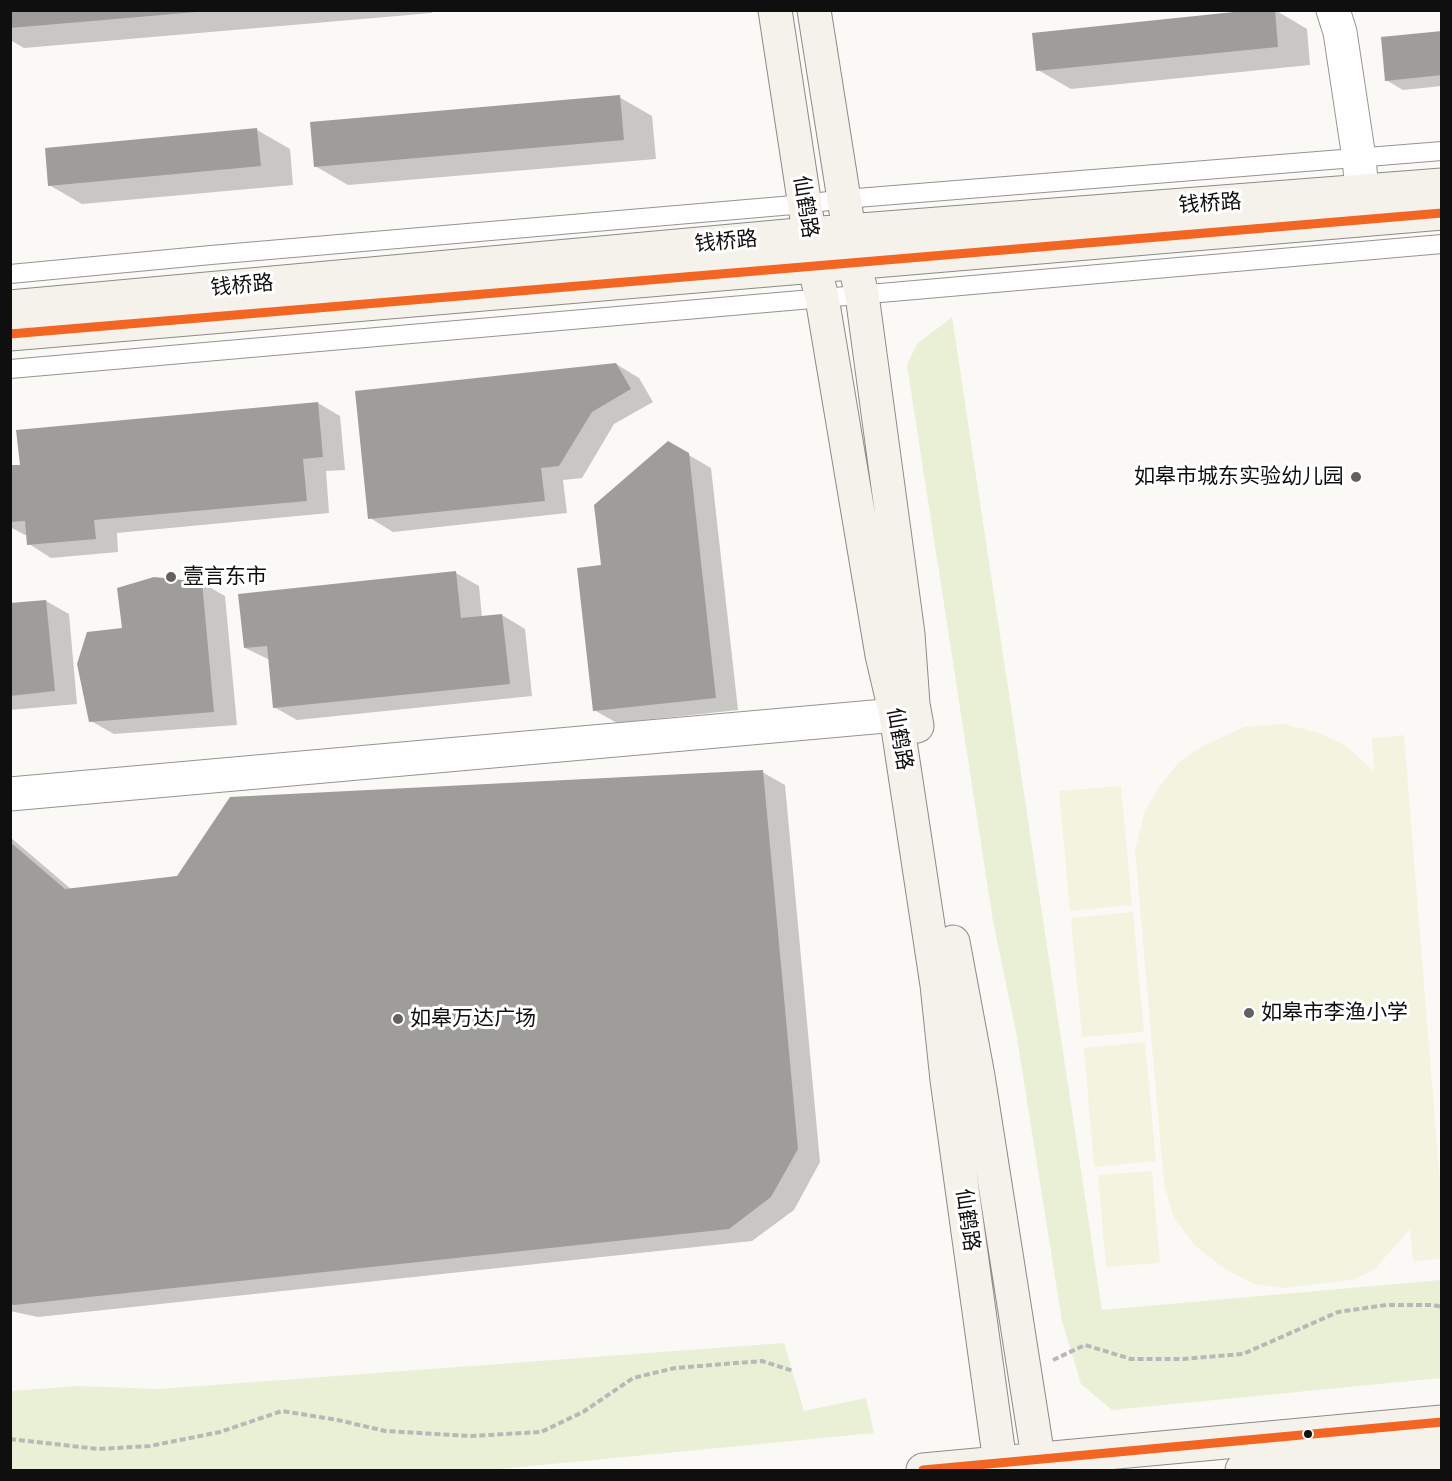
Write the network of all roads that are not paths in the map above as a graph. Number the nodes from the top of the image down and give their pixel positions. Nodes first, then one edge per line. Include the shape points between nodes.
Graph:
1 (775, 10) edge
2 (814, 10) edge
3 (1333, 10) edge
4 (1442, 151) edge
5 (1359, 158) junction
6 (1442, 185) edge
7 (1362, 192) junction
8 (844, 199) junction
9 (1442, 213) edge
10 (809, 235) junction
11 (1442, 244) edge
12 (852, 247) junction
13 (10, 274) edge
14 (862, 295) junction
15 (822, 298) junction
16 (10, 307) edge
17 (10, 334) edge
18 (10, 369) edge
19 (896, 715) junction
20 (10, 795) edge
21 (1442, 1422) edge
22 (1442, 1453) edge
23 (1039, 1465) edge
24 (1001, 1467) edge
25 (922, 1470) edge
26 (1263, 1470) edge

1 - 10 street, 仙鹤路
2 - 8 street, 仙鹤路
3 - 5 street via 1340,32
4 - 5 lane
5 - 7 street
5 - 8 lane
6 - 7 street, 钱桥路
7 - 12 street, 钱桥路
8 - 10 lane
8 - 12 street, 仙鹤路
9 - 12 street, 钱桥路
10 - 12 street, 钱桥路
10 - 13 lane via 235,253
10 - 15 street, 仙鹤路
10 - 16 street, 钱桥路
10 - 17 street, 钱桥路
11 - 14 lane
12 - 14 street, 仙鹤路
14 - 15 lane
14 - 23 street, 仙鹤路 via 908,634 913,704 978,1076
15 - 18 lane
15 - 19 street, 仙鹤路 via 882,655
19 - 20 street
19 - 24 street, 仙鹤路 via 937,985
21 - 23 street
22 - 26 street
23 - 24 street
24 - 25 street

